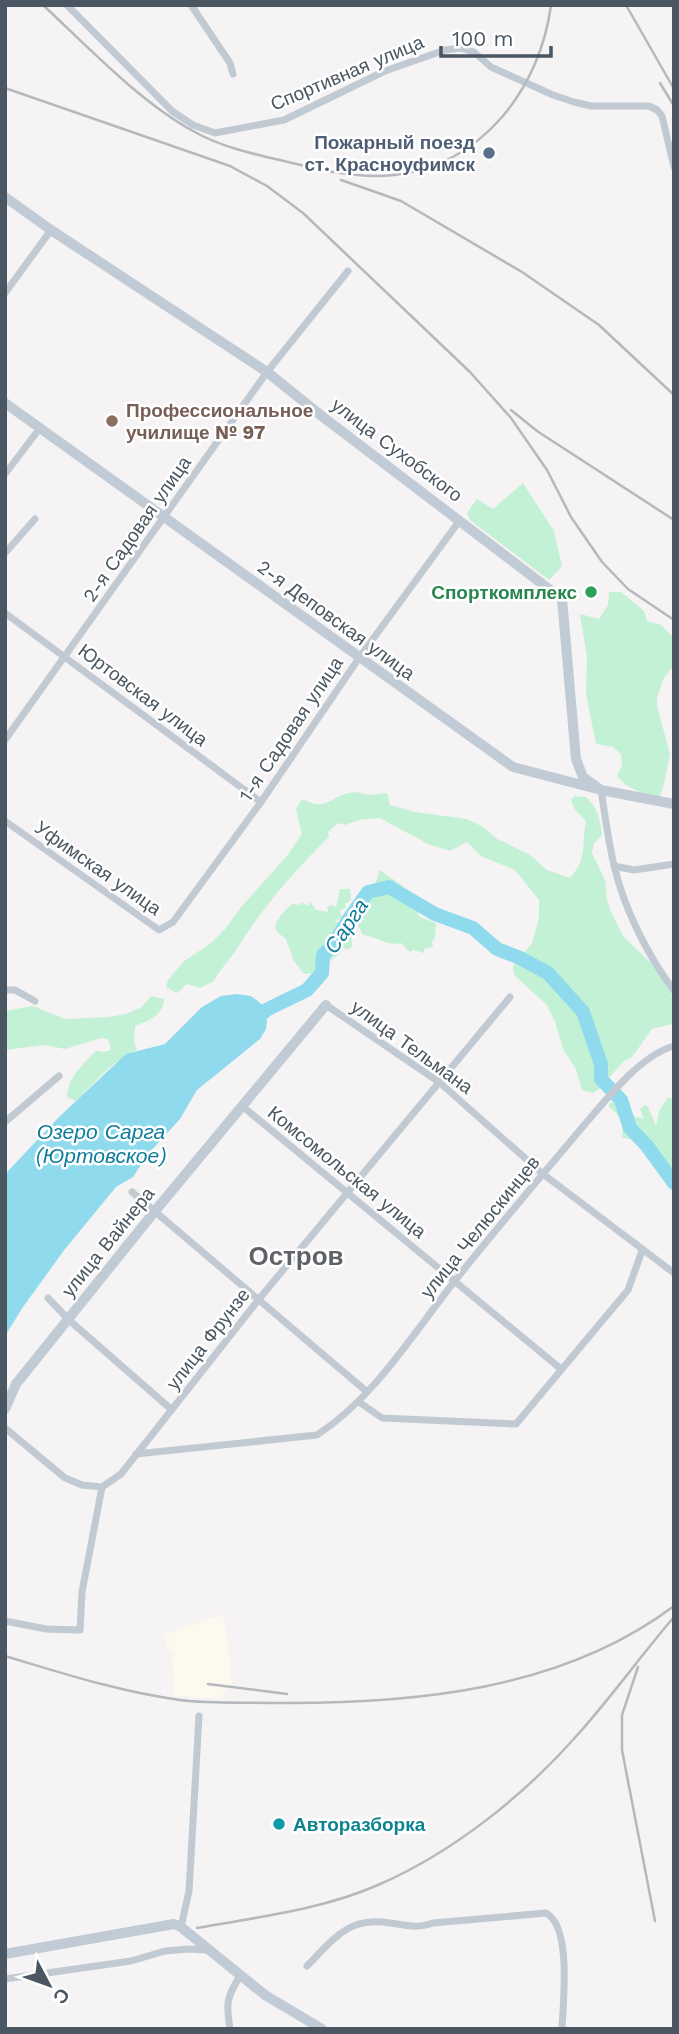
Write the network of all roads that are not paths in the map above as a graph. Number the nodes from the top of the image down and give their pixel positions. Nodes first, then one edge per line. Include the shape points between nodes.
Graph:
1 (66, 5) edge
2 (191, 5) edge
3 (233, 74) dead end
4 (674, 167) edge
5 (5, 197) edge
6 (51, 230) junction
7 (348, 271) dead end
8 (5, 293) edge
9 (267, 372) junction
10 (5, 403) edge
11 (40, 428) junction
12 (5, 474) edge
13 (165, 518) junction
14 (35, 519) dead end
15 (460, 520) junction
16 (5, 553) edge
17 (5, 612) edge
18 (65, 657) junction
19 (359, 658) junction
20 (5, 740) edge
21 (601, 790) junction
22 (261, 802) junction
23 (674, 804) edge
24 (5, 821) edge
25 (674, 864) edge
26 (614, 866) junction
27 (173, 922) joint
28 (5, 990) edge
29 (674, 991) edge
30 (510, 997) dead end
31 (35, 1001) dead end
32 (326, 1005) joint
33 (674, 1046) edge
34 (59, 1076) dead end
35 (439, 1083) junction
36 (242, 1106) junction
37 (5, 1122) edge
38 (543, 1174) junction
39 (132, 1192) dead end
40 (347, 1194) junction
41 (155, 1211) junction
42 (642, 1251) junction
43 (674, 1273) edge
44 (455, 1281) junction
45 (48, 1298) dead end
46 (259, 1299) junction
47 (69, 1320) junction
48 (561, 1369) junction
49 (366, 1391) junction
50 (359, 1402) junction
51 (5, 1409) edge
52 (172, 1410) junction
53 (5, 1428) edge
54 (136, 1454) junction
55 (102, 1487) junction
56 (5, 1621) edge
57 (199, 1716) dead end
58 (181, 1927) junction
59 (208, 1950) junction
60 (5, 1954) edge
61 (307, 1966) dead end
62 (240, 1976) junction
63 (5, 1979) edge
64 (230, 2029) edge
65 (322, 2029) edge
66 (562, 2029) edge

1 - 4 street, Спортивная улица via 172,111 215,133 284,120 385,71 460,48 474,52 491,67 574,102 657,110
2 - 3 street
5 - 6 street, улица Сухобского
6 - 8 street
6 - 9 street, улица Сухобского
7 - 9 street, 2-я Садовая улица
9 - 13 street, 2-я Садовая улица
9 - 15 street, улица Сухобского
10 - 11 street, 2-я Деповская улица
11 - 12 street
11 - 13 street, 2-я Деповская улица
13 - 18 street, 2-я Садовая улица
13 - 19 street, 2-я Деповская улица
14 - 16 street
15 - 19 street, 1-я Садовая улица
15 - 21 street, улица Сухобского via 562,599 576,759 583,777
17 - 18 street, Юртовская улица
18 - 20 street, 2-я Садовая улица
18 - 22 street, Юртовская улица
19 - 21 street, 2-я Деповская улица via 513,767
19 - 22 street, 1-я Садовая улица
21 - 23 street, 2-я Деповская улица
21 - 26 street
22 - 27 street, 1-я Садовая улица
24 - 27 street, Уфимская улица via 159,930
25 - 26 street via 634,870
26 - 29 street via 631,916
28 - 31 street
30 - 35 street, улица Фрунзе
32 - 35 street, улица Тельмана
32 - 36 street, улица Вайнера
33 - 38 street, улица Челюскинцев via 645,1061
34 - 37 street
35 - 38 street, улица Тельмана
35 - 40 street, улица Фрунзе
36 - 40 street, Комсомольская улица
36 - 41 street, улица Вайнера
38 - 42 street, улица Тельмана
38 - 44 street, улица Челюскинцев
39 - 41 street
40 - 44 street, Комсомольская улица
40 - 46 street, улица Фрунзе
41 - 46 street
41 - 47 street, улица Вайнера
42 - 43 street, улица Тельмана
42 - 48 street via 628,1290
44 - 48 street, Комсомольская улица
44 - 49 street, улица Челюскинцев
45 - 47 street
46 - 49 street
46 - 52 street, улица Фрунзе
47 - 51 street, улица Вайнера via 16,1384
47 - 52 street
48 - 50 street via 516,1424 382,1418
49 - 50 street, улица Челюскинцев
50 - 54 street, улица Челюскинцев via 317,1436
52 - 54 street, улица Фрунзе
53 - 55 street via 65,1478
54 - 55 street, улица Фрунзе via 121,1474
55 - 56 street via 82,1592 80,1630
57 - 58 street via 189,1891
58 - 59 street
58 - 60 street via 174,1924
59 - 62 street
59 - 63 street via 165,1951 131,1961
61 - 66 street via 339,1933 363,1922 417,1928 546,1913 559,1928 562,1949
62 - 64 street via 226,2006
62 - 65 street

